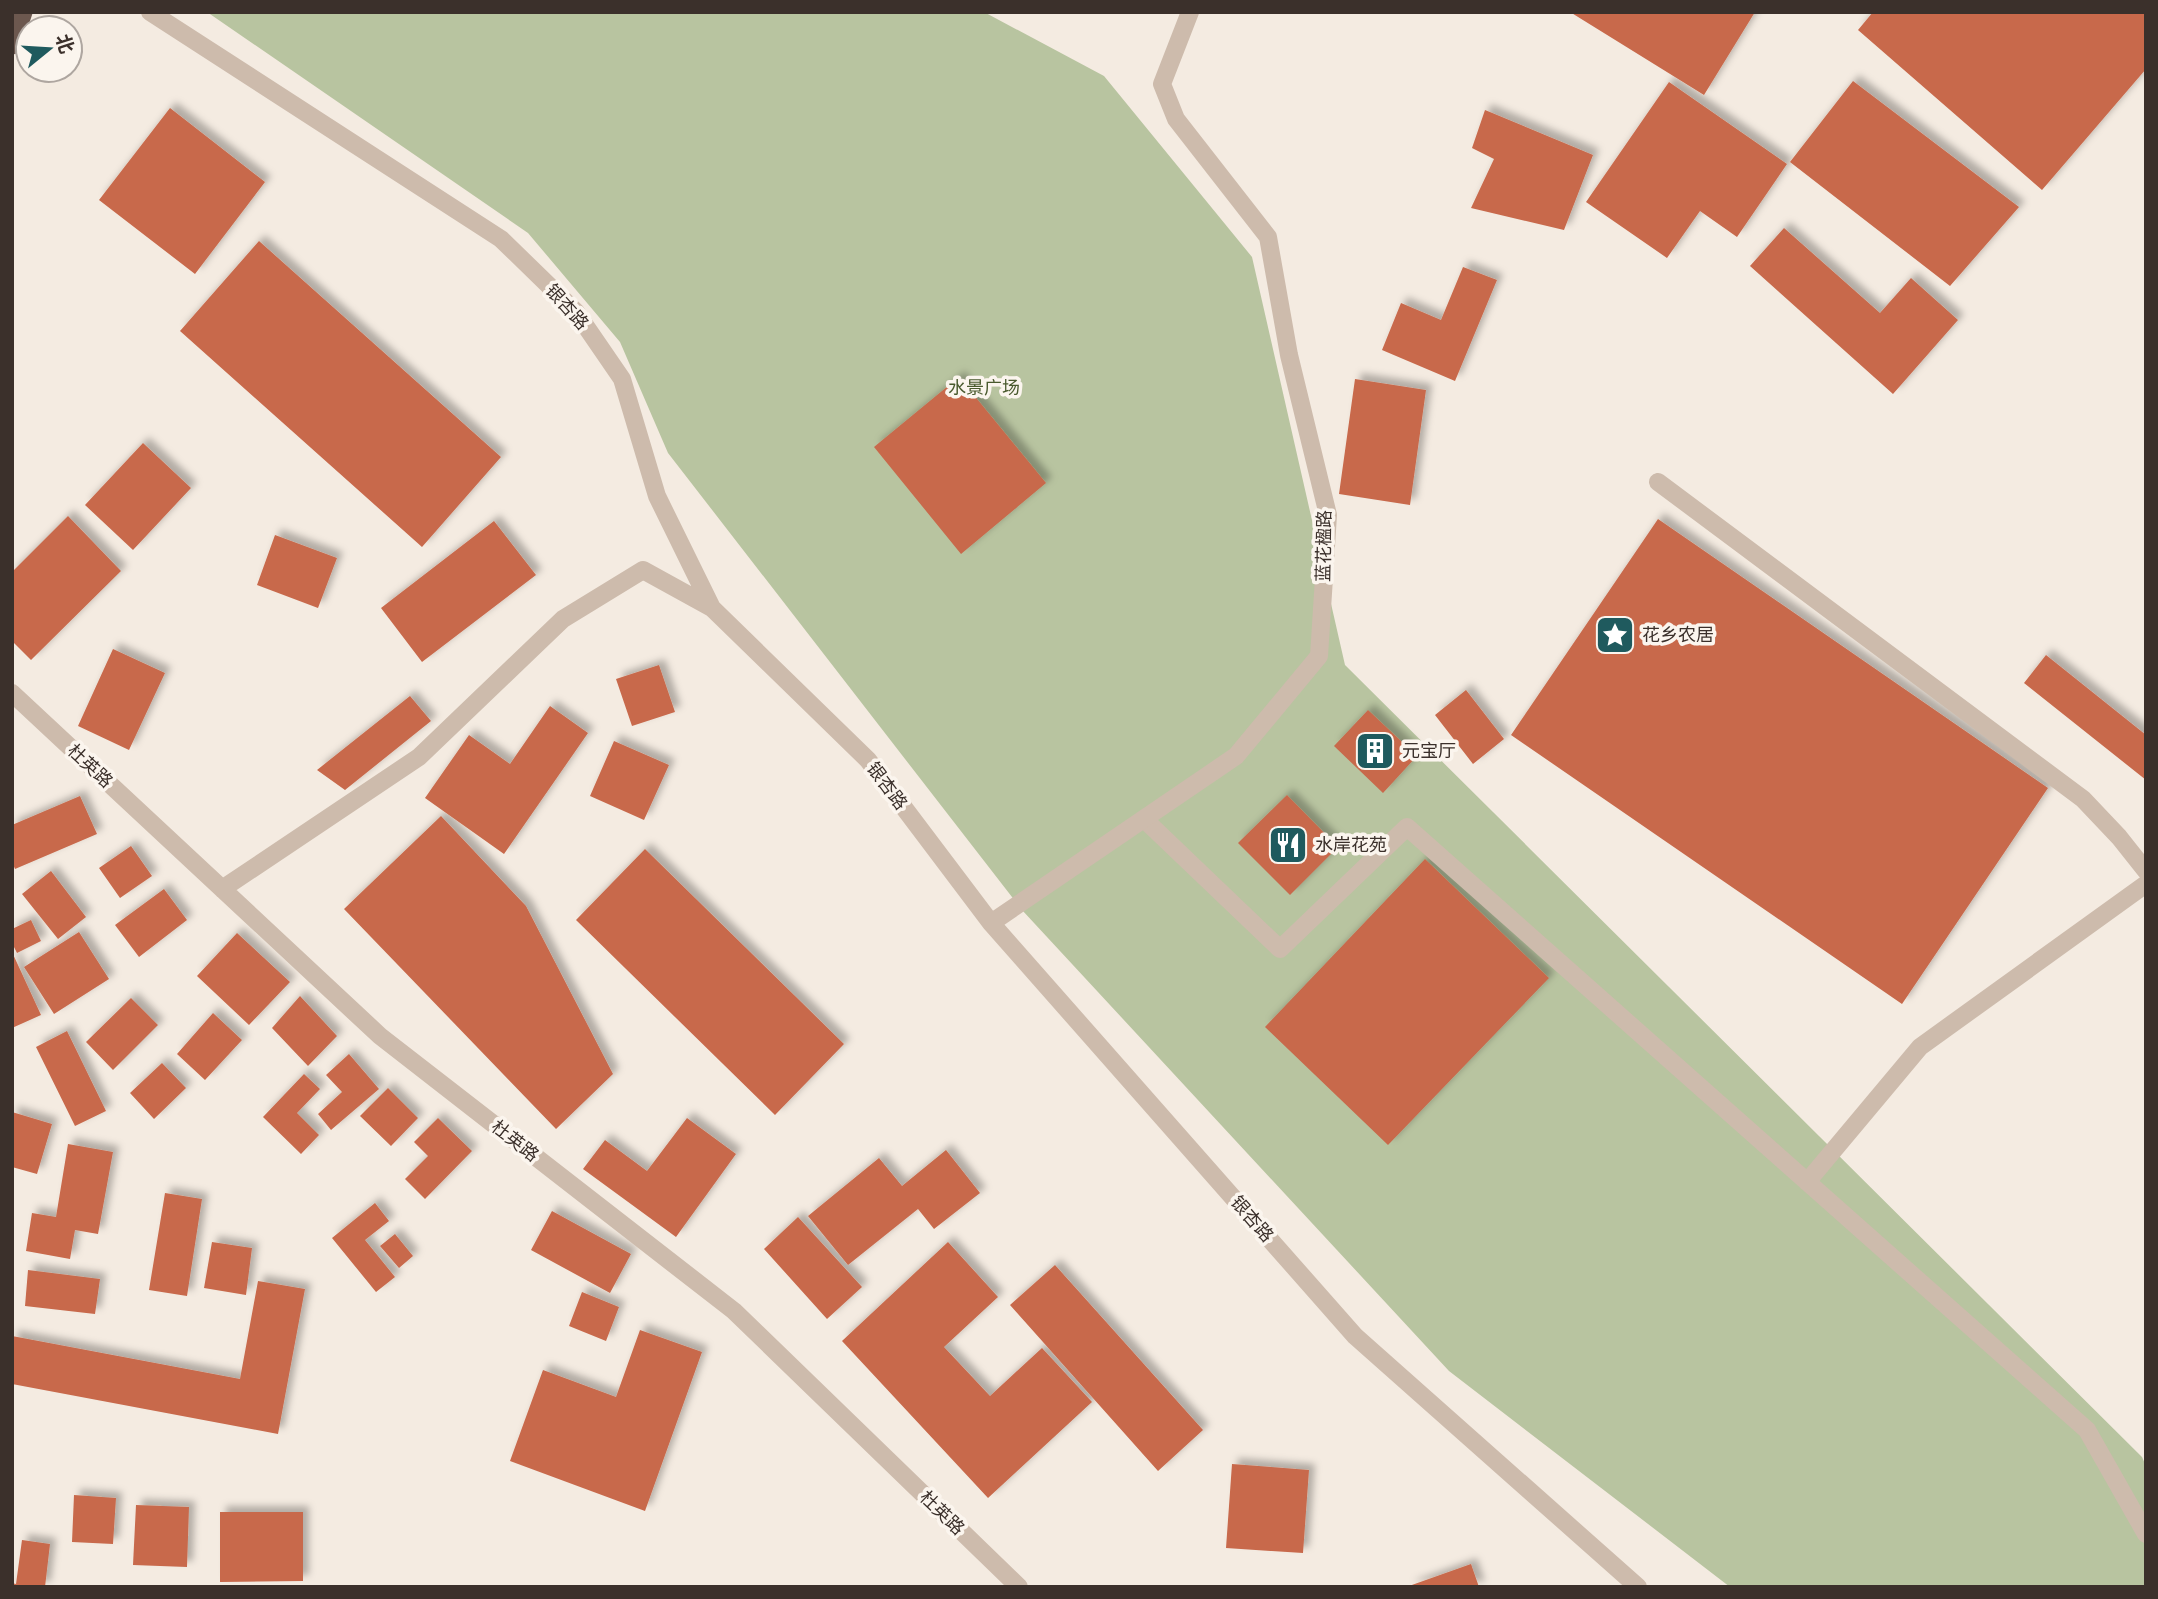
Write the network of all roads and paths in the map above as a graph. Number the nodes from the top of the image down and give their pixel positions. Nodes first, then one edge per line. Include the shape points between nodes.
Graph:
1 (23, 12) edge
2 (150, 12) edge
3 (1190, 12) edge
4 (12, 45) edge
5 (1658, 482) dead end
6 (712, 608) junction
7 (12, 693) edge
8 (1143, 820) junction
9 (2146, 871) edge
10 (2146, 884) edge
11 (222, 889) junction
12 (991, 923) junction
13 (1807, 1182) junction
14 (2146, 1534) edge
15 (1019, 1587) edge
16 (1637, 1587) edge

1 - 4 highway
2 - 6 street, 银杏路 via 501,239 576,312 622,379 657,496
3 - 8 street, 蓝花楹路 via 1162,84 1176,119 1268,237 1289,355 1328,515 1319,656 1236,756
5 - 9 street via 2082,799
6 - 11 street via 643,570 563,619 419,757
6 - 12 street, 银杏路 via 868,760
7 - 11 street, 杜英路
8 - 12 street, 蓝花楹路
8 - 13 street via 1279,949 1407,827
10 - 13 street via 1920,1047
11 - 15 street, 杜英路 via 380,1036 734,1311
12 - 16 street, 银杏路 via 1355,1336
13 - 14 street via 2087,1430

